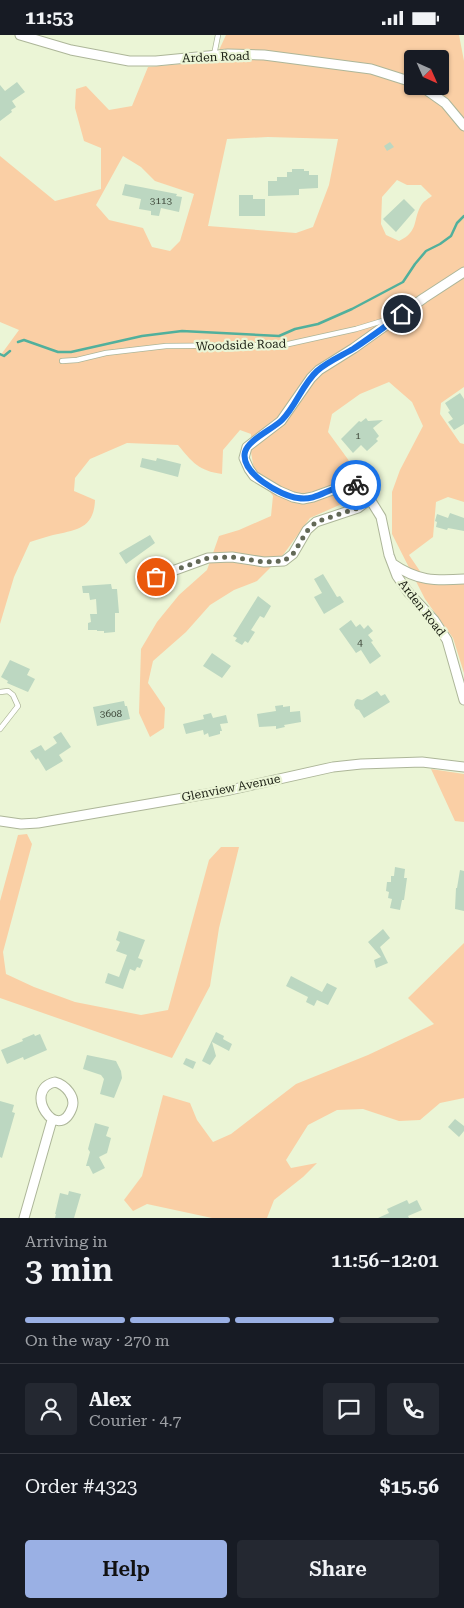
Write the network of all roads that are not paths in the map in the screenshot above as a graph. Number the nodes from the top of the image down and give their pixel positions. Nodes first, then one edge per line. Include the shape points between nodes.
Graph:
1 (20, 35) edge
2 (218, 35) edge
3 (214, 55) junction
4 (404, 80) edge
5 (434, 95) edge
6 (464, 126) edge
7 (464, 272) edge
8 (402, 314) junction
9 (62, 361) dead end
10 (370, 499) junction
11 (393, 564) junction
12 (156, 577) dead end
13 (464, 579) edge
14 (0, 692) edge
15 (464, 700) edge
16 (0, 726) edge
17 (464, 767) edge
18 (0, 821) edge
19 (52, 1120) dead end
20 (24, 1218) edge

1 - 3 street, Arden Road via 71,50 130,61
2 - 3 lane
3 - 4 street, Arden Road via 264,55 345,65
5 - 6 street
7 - 8 street, Woodside Road
8 - 9 lane, Woodside Road via 356,329 284,345 166,347
8 - 10 street, Arden Road via 318,370 281,421 251,443 245,452 245,462 254,475 293,497 314,497 346,485 355,485 363,488
10 - 11 street, Arden Road via 381,517
10 - 12 street via 358,508 316,522 293,554 284,561 208,558
11 - 13 street via 423,579
11 - 15 street, Arden Road via 403,585 447,640
14 - 16 lane via 8,691 18,706
17 - 18 street, Glenview Avenue via 422,763 333,767 230,790 38,823
19 - 20 street

